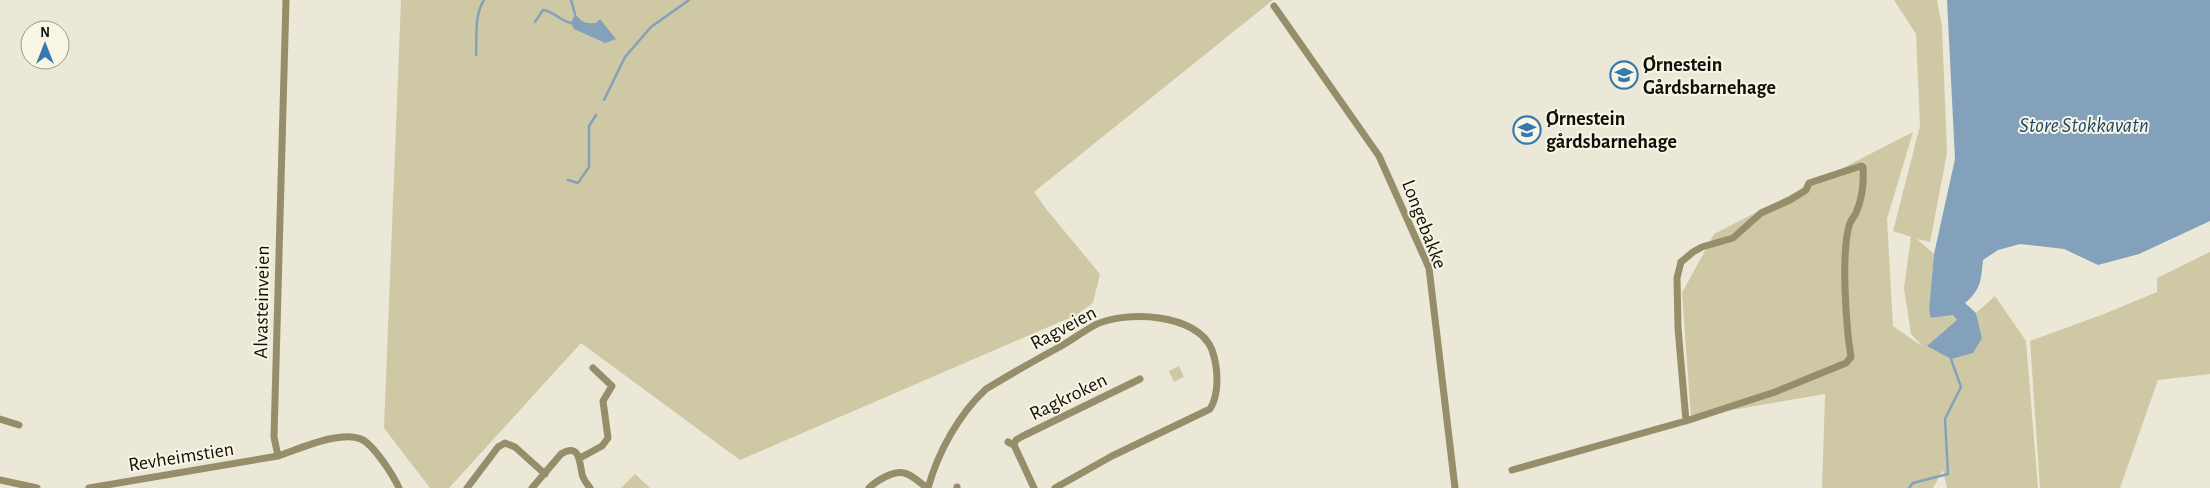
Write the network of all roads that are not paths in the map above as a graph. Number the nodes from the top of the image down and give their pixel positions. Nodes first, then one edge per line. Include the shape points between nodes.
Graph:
1 (286, 0) edge
2 (1274, 6) dead end
3 (593, 368) dead end
4 (1140, 380) dead end
5 (0, 419) edge
6 (1686, 421) junction
7 (19, 425) dead end
8 (278, 456) junction
9 (580, 458) junction
10 (1512, 470) dead end
11 (545, 474) junction
12 (0, 480) edge
13 (26, 487) edge
14 (37, 488) edge
15 (89, 488) edge
16 (399, 488) edge
17 (467, 488) edge
18 (532, 488) edge
19 (590, 488) edge
20 (869, 488) edge
21 (927, 488) edge
22 (1034, 488) edge
23 (1056, 488) edge
24 (1455, 488) edge

1 - 8 street, Alvasteinveien via 274,437
2 - 24 street, Longebakke via 1379,156 1429,268
3 - 9 street via 612,386 603,402 608,434 602,446
4 - 22 street, Ragkroken via 1011,443
5 - 7 street
6 - 6 street via 1775,392 1846,363 1851,357 1846,250 1849,225 1857,212 1862,190 1863,167 1809,183 1806,190 1761,213 1733,238 1702,247 1681,262 1677,278 1678,328
6 - 10 street
8 - 15 street, Revheimstien
8 - 16 street via 328,439 358,438 372,448
9 - 11 street via 574,452 564,452
9 - 19 street via 583,477
11 - 17 street via 515,447 505,443 500,445
11 - 18 street
12 - 13 street
13 - 14 street
20 - 21 street, Ragveien via 888,476 902,472
21 - 23 street, Ragveien via 936,460 970,405 986,389 1096,324 1149,317 1186,324 1205,337 1217,371 1210,409 1112,456

